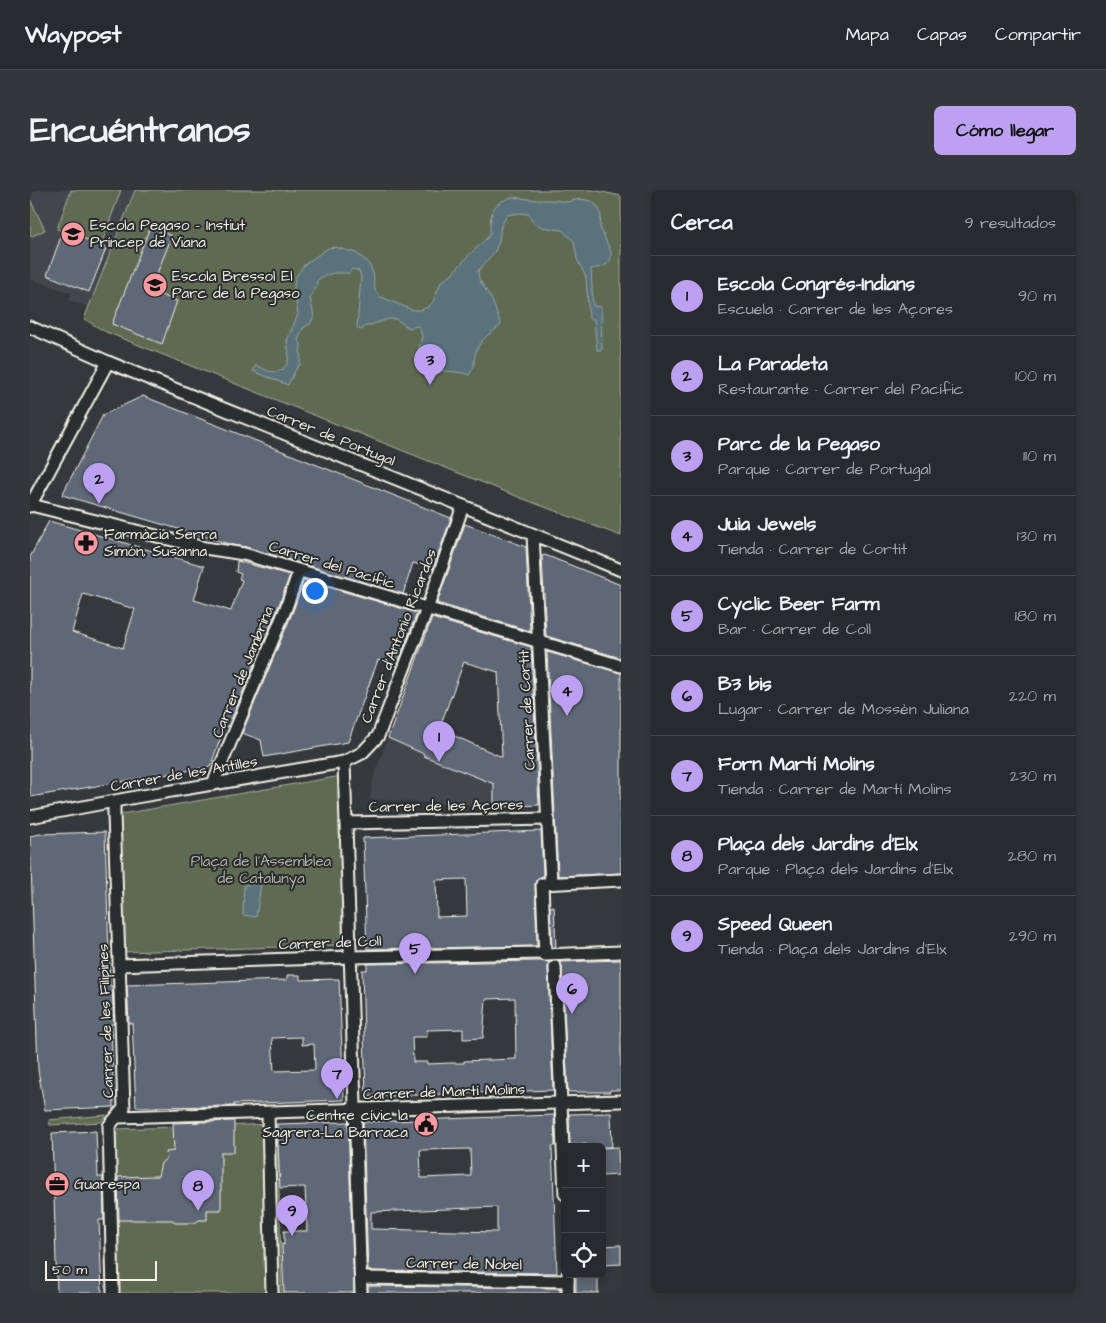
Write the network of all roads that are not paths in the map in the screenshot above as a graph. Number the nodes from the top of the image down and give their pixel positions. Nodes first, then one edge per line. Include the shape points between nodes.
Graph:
1 (30, 327) edge
2 (108, 362) junction
3 (30, 506) edge
4 (463, 506) junction
5 (533, 535) junction
6 (621, 570) edge
7 (299, 571) junction
8 (428, 609) junction
9 (539, 642) junction
10 (621, 666) edge
11 (344, 762) junction
12 (213, 784) junction
13 (114, 802) junction
14 (30, 818) edge
15 (548, 819) junction
16 (346, 823) junction
17 (621, 880) edge
18 (551, 882) junction
19 (621, 952) edge
20 (543, 953) dead end
21 (351, 957) junction
22 (119, 965) junction
23 (555, 967) dead end
24 (621, 1101) edge
25 (561, 1104) junction
26 (354, 1110) junction
27 (268, 1113) junction
28 (118, 1117) junction
29 (565, 1188) edge
30 (361, 1278) junction
31 (561, 1278) edge
32 (568, 1278) edge
33 (113, 1293) edge
34 (272, 1293) edge
35 (361, 1293) edge
36 (568, 1293) edge

1 - 2 street, Carrer de Portugal
2 - 3 street
2 - 4 street, Carrer de Portugal
3 - 7 street, Carrer del Pacífic via 205,548 244,554
4 - 5 street, Carrer de Portugal
4 - 8 street, Carrer d'Antonio Ricardos
5 - 6 street, Carrer de Portugal
5 - 9 street, Carrer de Cortit
7 - 8 street, Carrer del Pacífic
7 - 12 street, Carrer de Jambrina
8 - 9 street, Carrer del Pacífic
8 - 11 street, Carrer d'Antonio Ricardos via 378,736 362,753
9 - 10 street, Carrer del Pacífic
9 - 15 street, Carrer de Cortit
11 - 12 street, Carrer de les Antilles
11 - 16 street
12 - 13 street, Carrer de les Antilles
13 - 14 street, Carrer de les Antilles
13 - 22 street, Carrer de les Filipines
15 - 16 street, Carrer de les Açores
15 - 18 street, Carrer de Cortit
16 - 21 street
17 - 18 street
18 - 19 street via 542,884 545,955
20 - 21 street, Carrer de Coll
21 - 22 street, Carrer de Coll
21 - 26 street
22 - 28 street, Carrer de les Filipines via 124,1108
23 - 25 street
24 - 25 street, Carrer de Martí Molins
25 - 26 street, Carrer de Martí Molins
25 - 29 street
26 - 27 street, Carrer de Martí Molins
26 - 30 street
27 - 28 street, Carrer de Martí Molins
27 - 34 street
28 - 33 street, Carrer de les Filipines via 108,1126
30 - 31 street, Carrer de Nobel
30 - 35 street
32 - 36 street

